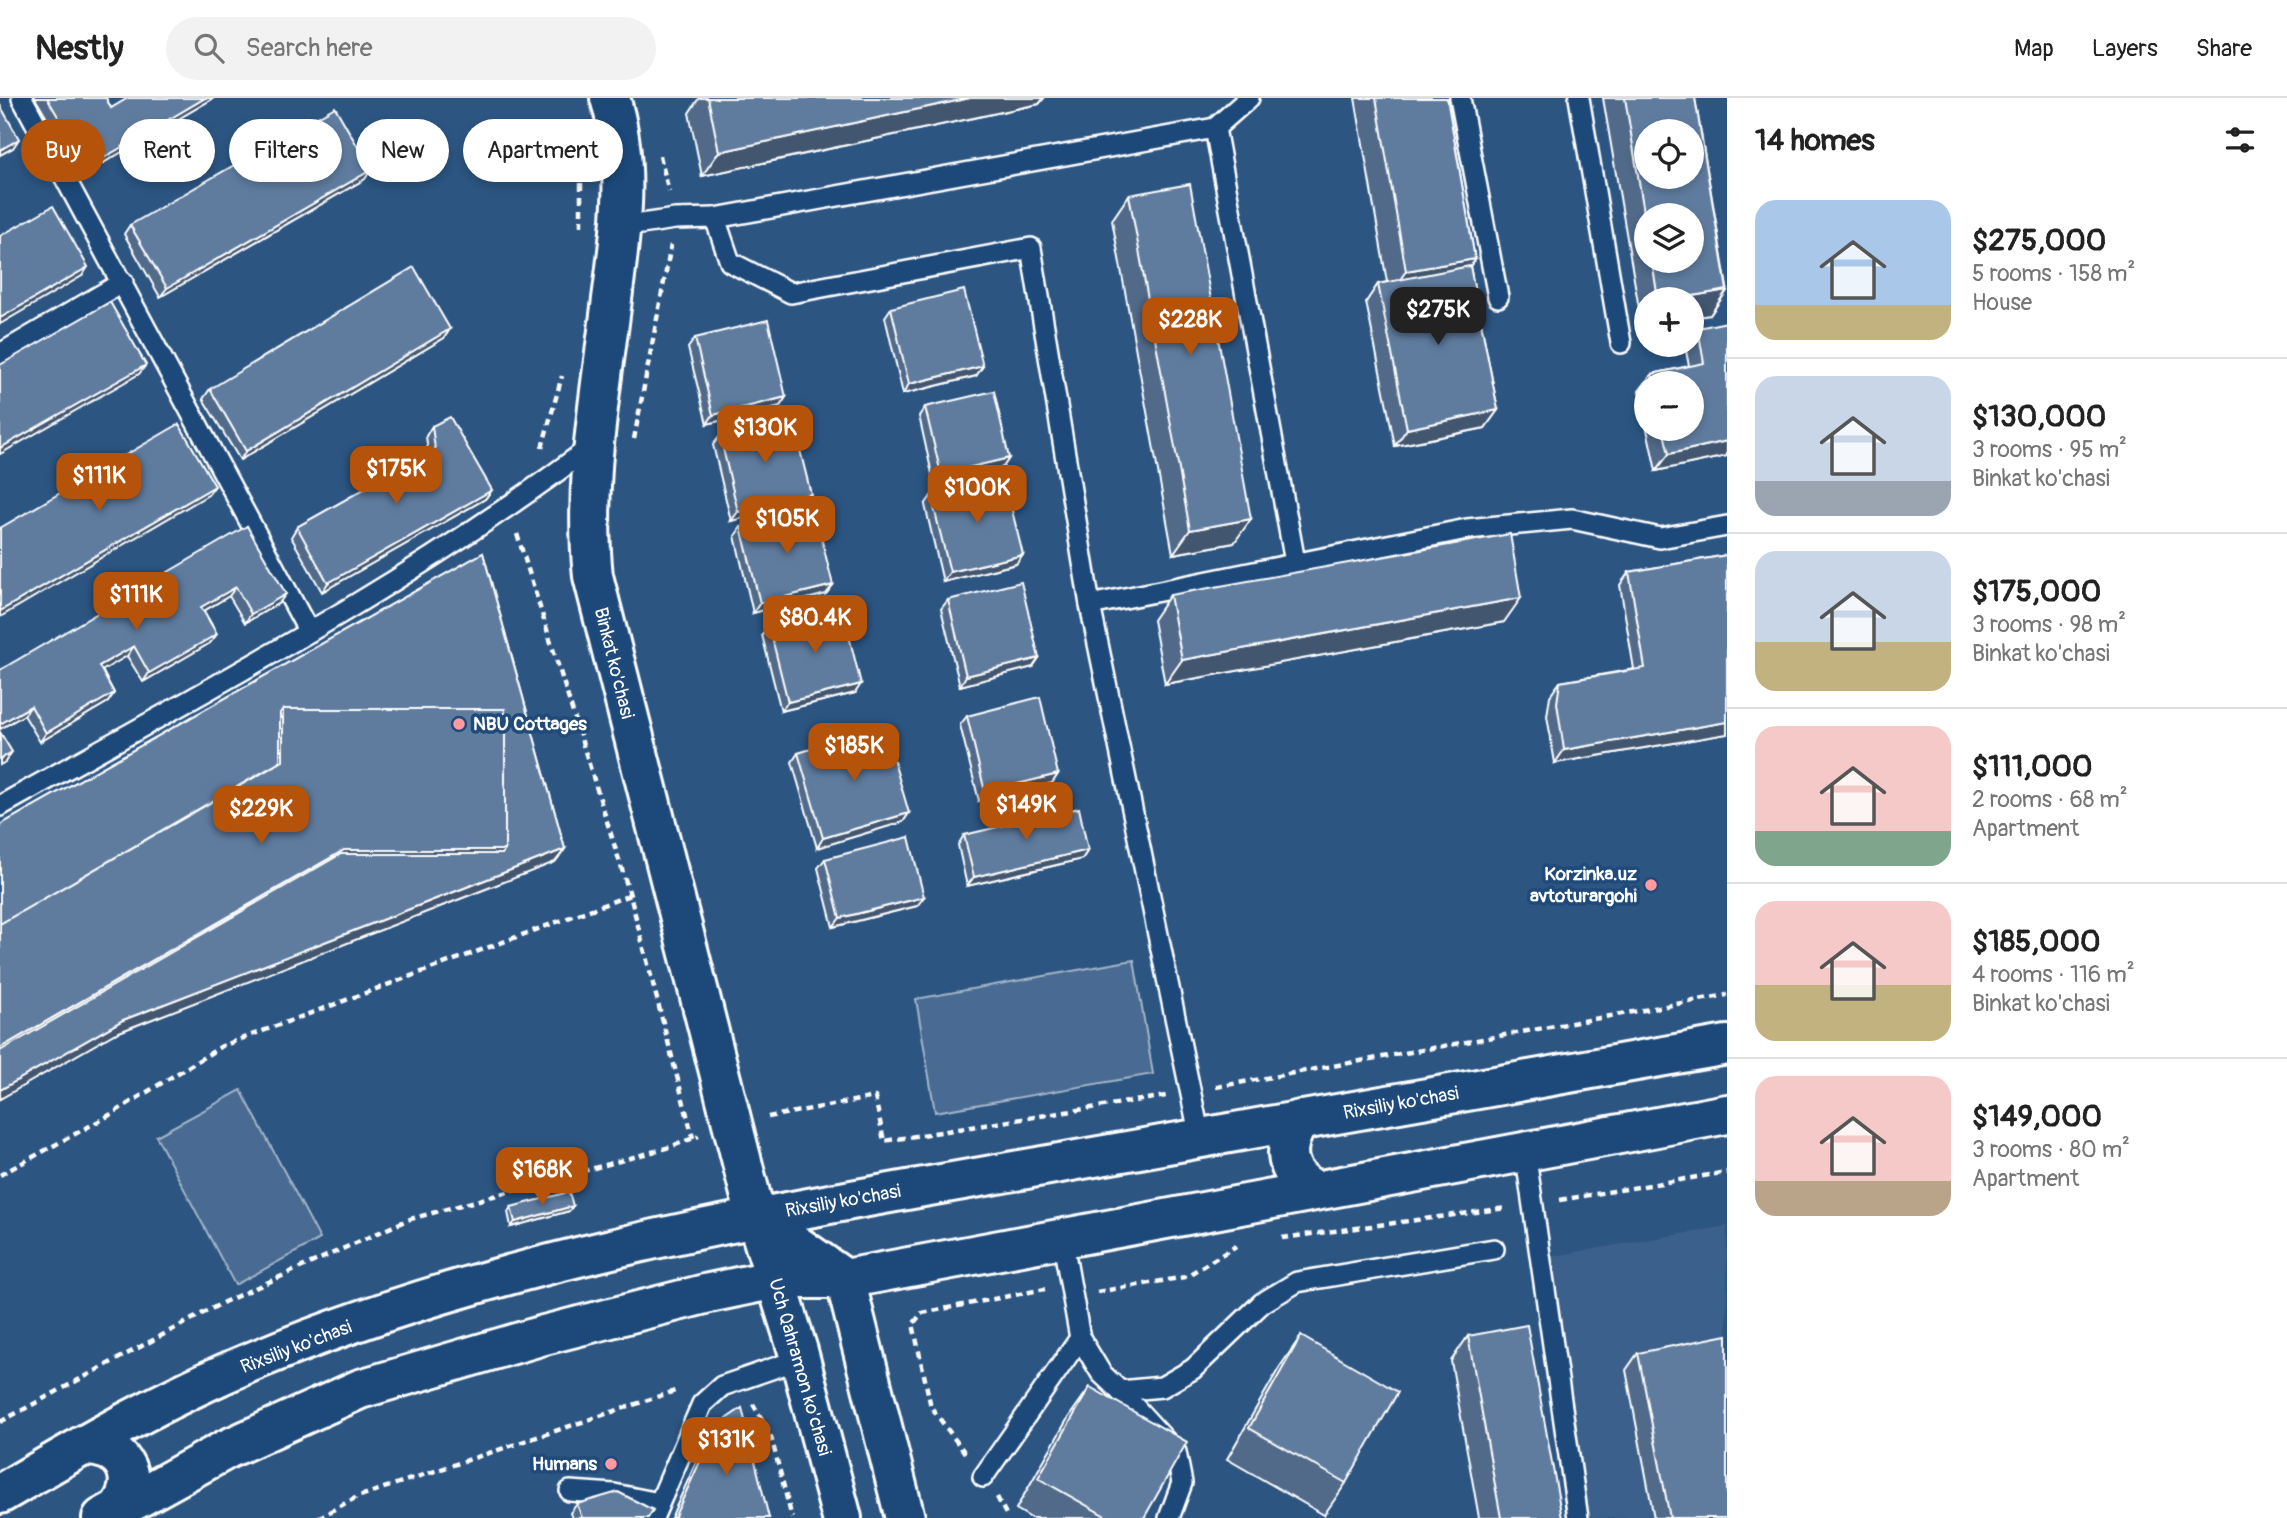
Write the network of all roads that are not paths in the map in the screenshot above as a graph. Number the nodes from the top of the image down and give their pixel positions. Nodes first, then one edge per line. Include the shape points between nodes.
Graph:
1 (22, 98) edge
2 (610, 98) edge
3 (1249, 98) edge
4 (1460, 98) edge
5 (1579, 98) edge
6 (1215, 128) junction
7 (715, 218) junction
8 (621, 227) junction
9 (123, 282) junction
10 (1497, 297) dead end
11 (1621, 344) dead end
12 (0, 354) edge
13 (594, 444) junction
14 (1727, 526) edge
15 (1295, 562) junction
16 (1090, 605) junction
17 (309, 632) junction
18 (0, 806) edge
19 (1727, 1045) edge
20 (1727, 1114) edge
21 (1300, 1120) junction
22 (1200, 1138) junction
23 (1525, 1151) junction
24 (1314, 1191) junction
25 (756, 1217) junction
26 (1062, 1237) junction
27 (1494, 1249) dead end
28 (776, 1279) junction
29 (845, 1279) junction
30 (1080, 1338) junction
31 (800, 1359) junction
32 (1120, 1391) junction
33 (82, 1446) junction
34 (983, 1477) road end
35 (570, 1491) dead end
36 (0, 1494) edge
37 (656, 1510) edge
38 (110, 1513) edge
39 (842, 1518) edge
40 (905, 1518) edge
41 (1169, 1518) edge
42 (1578, 1518) edge

1 - 9 lane
2 - 8 main road, Binkat ko'chasi via 621,153
3 - 6 lane
4 - 10 lane
5 - 11 lane
6 - 7 lane
6 - 15 lane
7 - 8 lane
7 - 16 lane via 730,262 791,293 1031,248
8 - 13 main road, Binkat ko'chasi
9 - 12 lane
9 - 17 lane
13 - 17 lane via 530,493
13 - 25 main road, Binkat ko'chasi via 589,519 597,594
14 - 15 lane via 1660,538 1572,519 1466,529
15 - 16 lane
16 - 22 lane
17 - 18 lane
19 - 21 main road, Rixsiliy ko'chasi
20 - 23 main road
21 - 22 main road, Rixsiliy ko'chasi
21 - 24 main road via 1289,1138 1286,1160 1296,1177
22 - 25 main road, Rixsiliy ko'chasi
23 - 24 main road
23 - 42 lane
24 - 26 main road
25 - 28 main road, Uch Qahramon ko'chasi
25 - 29 main road
25 - 33 main road, Rixsiliy ko'chasi via 550,1264 393,1311 257,1360
26 - 29 main road
26 - 30 lane
27 - 32 lane via 1297,1282 1262,1303 1193,1369 1162,1387
28 - 29 main road
28 - 31 main road, Uch Qahramon ko'chasi
28 - 38 main road via 544,1335 360,1389 227,1449
29 - 40 main road
30 - 32 lane via 1101,1373
30 - 34 lane
31 - 37 lane via 722,1386 702,1404
31 - 39 main road, Uch Qahramon ko'chasi
32 - 41 lane via 1176,1452 1182,1483
33 - 36 main road, Rixsiliy ko'chasi
33 - 38 main road via 108,1449 126,1467 130,1488
35 - 37 lane via 614,1494

